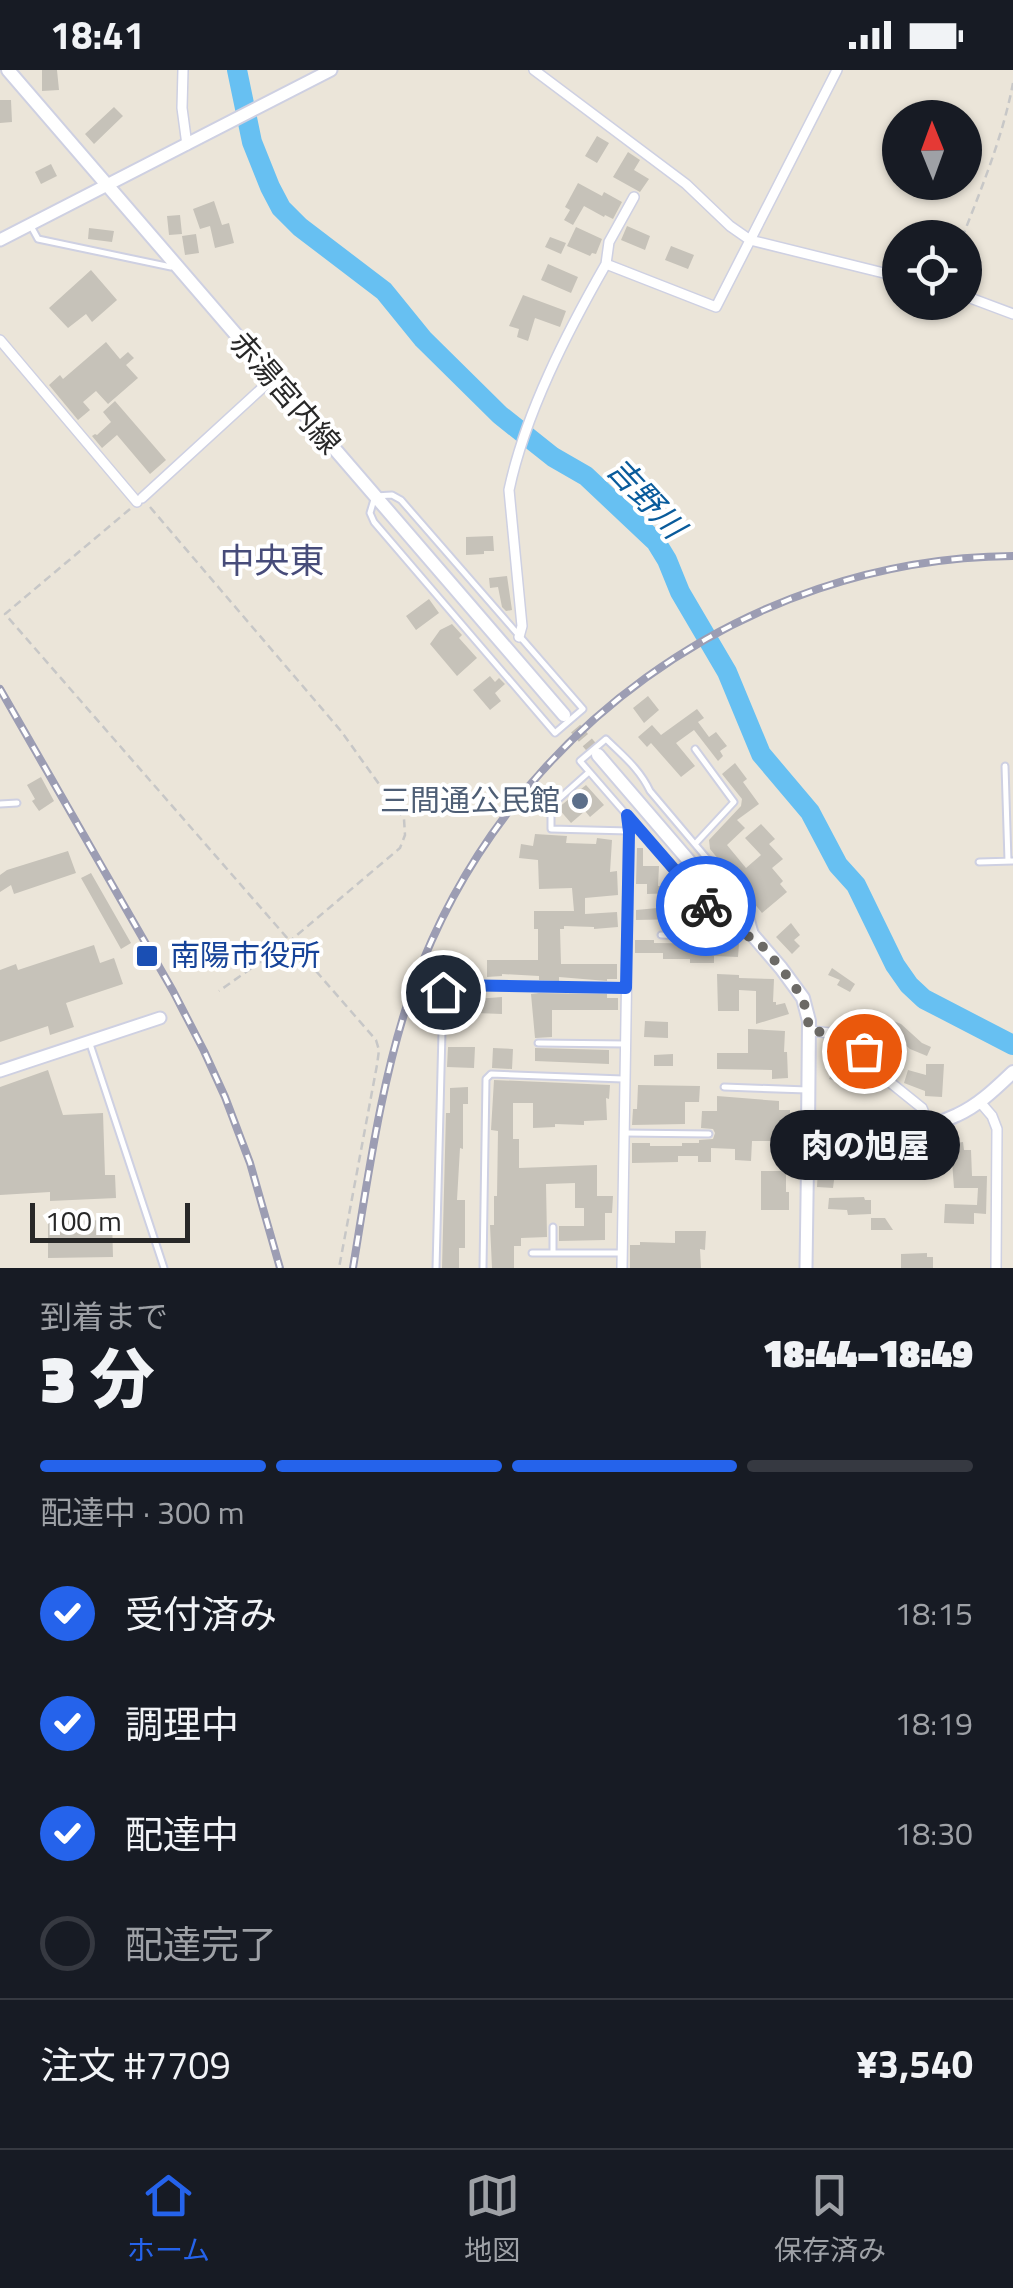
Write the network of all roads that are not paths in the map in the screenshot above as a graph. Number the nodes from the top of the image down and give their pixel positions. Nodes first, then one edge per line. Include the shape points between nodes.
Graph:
1 (8, 70) edge
2 (182, 70) edge
3 (534, 70) edge
4 (837, 70) edge
5 (328, 72) edge
6 (187, 145) junction
7 (107, 185) junction
8 (634, 197) dead end
9 (30, 225) junction
10 (0, 240) edge
11 (750, 240) junction
12 (606, 264) junction
13 (176, 268) junction
14 (882, 273) edge
15 (982, 302) edge
16 (1013, 314) edge
17 (0, 340) edge
18 (272, 378) junction
19 (375, 496) junction
20 (519, 637) junction
21 (564, 715) tunnel mouth
22 (695, 749) dead end
23 (598, 755) tunnel mouth
24 (1005, 766) dead end
25 (589, 772) junction
26 (16, 803) dead end
27 (0, 804) edge
28 (627, 815) junction
29 (629, 832) junction
30 (696, 843) junction
31 (1011, 861) edge
32 (979, 862) dead end
33 (723, 926) junction
34 (661, 935) dead end
35 (757, 940) junction
36 (626, 988) junction
37 (160, 1018) dead end
38 (810, 1031) junction
39 (89, 1041) junction
40 (538, 1043) dead end
41 (626, 1044) junction
42 (0, 1070) edge
43 (1013, 1072) edge
44 (626, 1080) junction
45 (724, 1087) dead end
46 (810, 1090) junction
47 (980, 1102) junction
48 (928, 1125) junction
49 (808, 1130) junction
50 (626, 1134) junction
51 (709, 1134) dead end
52 (553, 1226) dead end
53 (532, 1253) dead end
54 (553, 1253) junction
55 (622, 1254) junction
56 (164, 1268) edge
57 (436, 1268) edge
58 (484, 1268) edge
59 (622, 1268) edge
60 (806, 1268) edge
61 (996, 1268) edge

1 - 7 main road, 赤湯宮内線
2 - 6 street
3 - 11 street
4 - 11 street
5 - 6 street
6 - 7 street
7 - 9 street
7 - 13 main road, 赤湯宮内線
8 - 12 street
9 - 10 street
9 - 13 lane via 38,239
11 - 12 street via 716,307
11 - 14 street
12 - 20 street via 544,383 513,472
13 - 18 main road, 赤湯宮内線
15 - 16 street
17 - 18 street via 140,500
18 - 19 main road, 赤湯宮内線
19 - 20 lane via 401,500
19 - 20 lane via 374,522 555,733 583,709
19 - 21 main road, 赤湯宮内線
22 - 30 lane via 734,802
23 - 35 main road
24 - 31 lane
25 - 28 lane
25 - 29 lane via 550,806 551,828
25 - 30 lane via 580,761 606,739
26 - 27 lane
28 - 29 street
28 - 33 lane
29 - 36 street
30 - 35 lane via 748,907
31 - 32 lane
33 - 34 lane via 710,937
33 - 35 lane
35 - 38 main road via 803,998
36 - 41 street
36 - 57 lane via 449,985 443,992
37 - 39 street
38 - 46 main road
38 - 48 street via 856,1043 922,1108
39 - 42 street
39 - 56 lane
40 - 41 lane
41 - 44 street
43 - 47 main road
44 - 50 street
44 - 58 lane via 490,1074 486,1079
45 - 46 lane
46 - 49 main road
47 - 48 main road
47 - 61 street via 997,1129
48 - 49 main road
49 - 60 street
50 - 51 lane
50 - 55 street
52 - 54 lane
53 - 54 lane
54 - 55 lane
55 - 59 street

